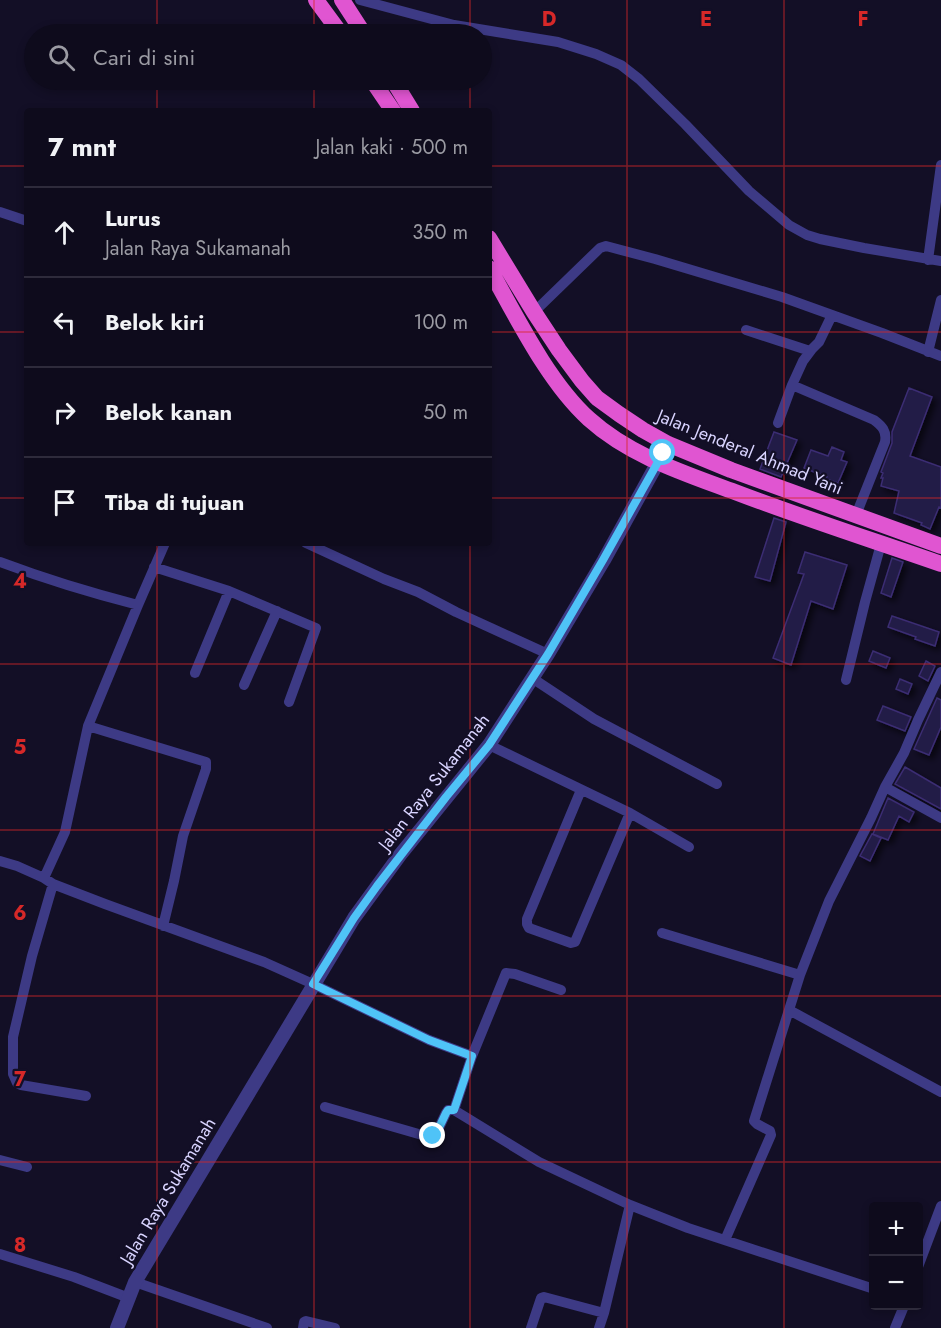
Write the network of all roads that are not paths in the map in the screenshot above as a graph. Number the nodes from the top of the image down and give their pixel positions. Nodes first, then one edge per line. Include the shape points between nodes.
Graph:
1 (316, 0) edge
2 (342, 0) edge
3 (360, 0) edge
4 (334, 24) edge
5 (358, 24) edge
6 (450, 24) edge
7 (492, 31) edge
8 (379, 90) edge
9 (399, 90) edge
10 (391, 108) edge
11 (410, 108) edge
12 (941, 165) edge
13 (0, 212) edge
14 (24, 220) edge
15 (492, 243) edge
16 (928, 260) junction
17 (941, 261) edge
18 (492, 273) edge
19 (941, 300) edge
20 (534, 312) junction
21 (832, 315) junction
22 (746, 330) dead end
23 (810, 351) junction
24 (928, 352) junction
25 (941, 356) edge
26 (792, 386) junction
27 (778, 423) dead end
28 (668, 444) junction
29 (658, 462) junction
30 (856, 515) junction
31 (881, 544) junction
32 (164, 546) edge
33 (315, 546) edge
34 (941, 546) edge
35 (0, 562) edge
36 (941, 564) edge
37 (154, 567) junction
38 (230, 591) junction
39 (138, 604) junction
40 (277, 611) junction
41 (548, 654) junction
42 (941, 672) edge
43 (195, 673) dead end
44 (532, 678) junction
45 (846, 680) dead end
46 (244, 685) dead end
47 (289, 702) dead end
48 (88, 726) junction
49 (489, 745) junction
50 (717, 784) dead end
51 (885, 787) junction
52 (581, 790) junction
53 (630, 813) junction
54 (941, 818) edge
55 (689, 847) dead end
56 (0, 861) edge
57 (49, 881) junction
58 (163, 926) junction
59 (662, 933) dead end
60 (800, 975) junction
61 (313, 984) junction
62 (561, 990) dead end
63 (789, 1010) junction
64 (472, 1056) junction
65 (941, 1092) edge
66 (86, 1096) dead end
67 (325, 1107) dead end
68 (454, 1110) junction
69 (0, 1160) edge
70 (27, 1167) dead end
71 (630, 1205) junction
72 (941, 1206) edge
73 (725, 1240) junction
74 (0, 1254) edge
75 (922, 1256) edge
76 (135, 1282) junction
77 (869, 1288) edge
78 (129, 1298) junction
79 (902, 1310) edge
80 (604, 1313) junction
81 (117, 1328) edge
82 (267, 1328) edge
83 (303, 1328) edge
84 (335, 1328) edge
85 (531, 1328) edge
86 (599, 1328) edge
87 (895, 1328) edge

1 - 4 highway
2 - 5 highway
3 - 6 street
7 - 16 street via 558,42 621,65 686,124 749,191 807,235
8 - 10 highway
9 - 11 highway
12 - 16 street
13 - 14 street
15 - 20 highway, Jalan Jenderal Ahmad Yani
16 - 17 street
18 - 29 highway via 539,355 571,400 608,435
19 - 24 street
20 - 21 street via 606,246
20 - 28 highway, Jalan Jenderal Ahmad Yani via 597,398
21 - 23 street
21 - 24 street
22 - 23 street
23 - 26 street
24 - 25 street
26 - 27 street
26 - 30 street via 874,420 885,431 885,442
28 - 29 street, Jalan Raya Sukamanah
28 - 30 highway, Jalan Jenderal Ahmad Yani
29 - 31 highway
29 - 41 street, Jalan Raya Sukamanah
30 - 34 highway, Jalan Jenderal Ahmad Yani
31 - 36 highway
31 - 45 street
32 - 37 street
33 - 41 street
35 - 39 street via 57,583
37 - 38 street
37 - 39 street
38 - 40 street
38 - 43 street
39 - 48 street
40 - 46 street
40 - 47 street via 316,628
41 - 44 street, Jalan Raya Sukamanah
42 - 51 street
44 - 49 street, Jalan Raya Sukamanah
44 - 50 street via 594,719
48 - 57 street via 65,832
48 - 58 street via 206,762 183,836
49 - 52 street
49 - 61 street, Jalan Raya Sukamanah via 382,878
51 - 54 street
51 - 60 street via 829,901
52 - 53 street
52 - 53 street via 527,919 529,928 575,942
53 - 55 street
56 - 57 street
57 - 58 street
57 - 66 street via 13,1037 13,1074 21,1085
58 - 61 street
59 - 60 street
60 - 63 street
61 - 64 street via 429,1040
61 - 76 street, Jalan Raya Sukamanah
62 - 64 street via 506,973
63 - 65 street
63 - 73 street via 754,1121 771,1135
64 - 68 street
67 - 68 street via 429,1137 436,1134 448,1110
68 - 71 street via 539,1161
69 - 70 street
71 - 73 street
71 - 80 street
72 - 75 street
73 - 77 street
74 - 78 street
76 - 78 street, Jalan Raya Sukamanah
76 - 82 street
78 - 81 street, Jalan Raya Sukamanah
79 - 87 street
80 - 85 street via 544,1297
80 - 86 street
83 - 84 street via 306,1321

